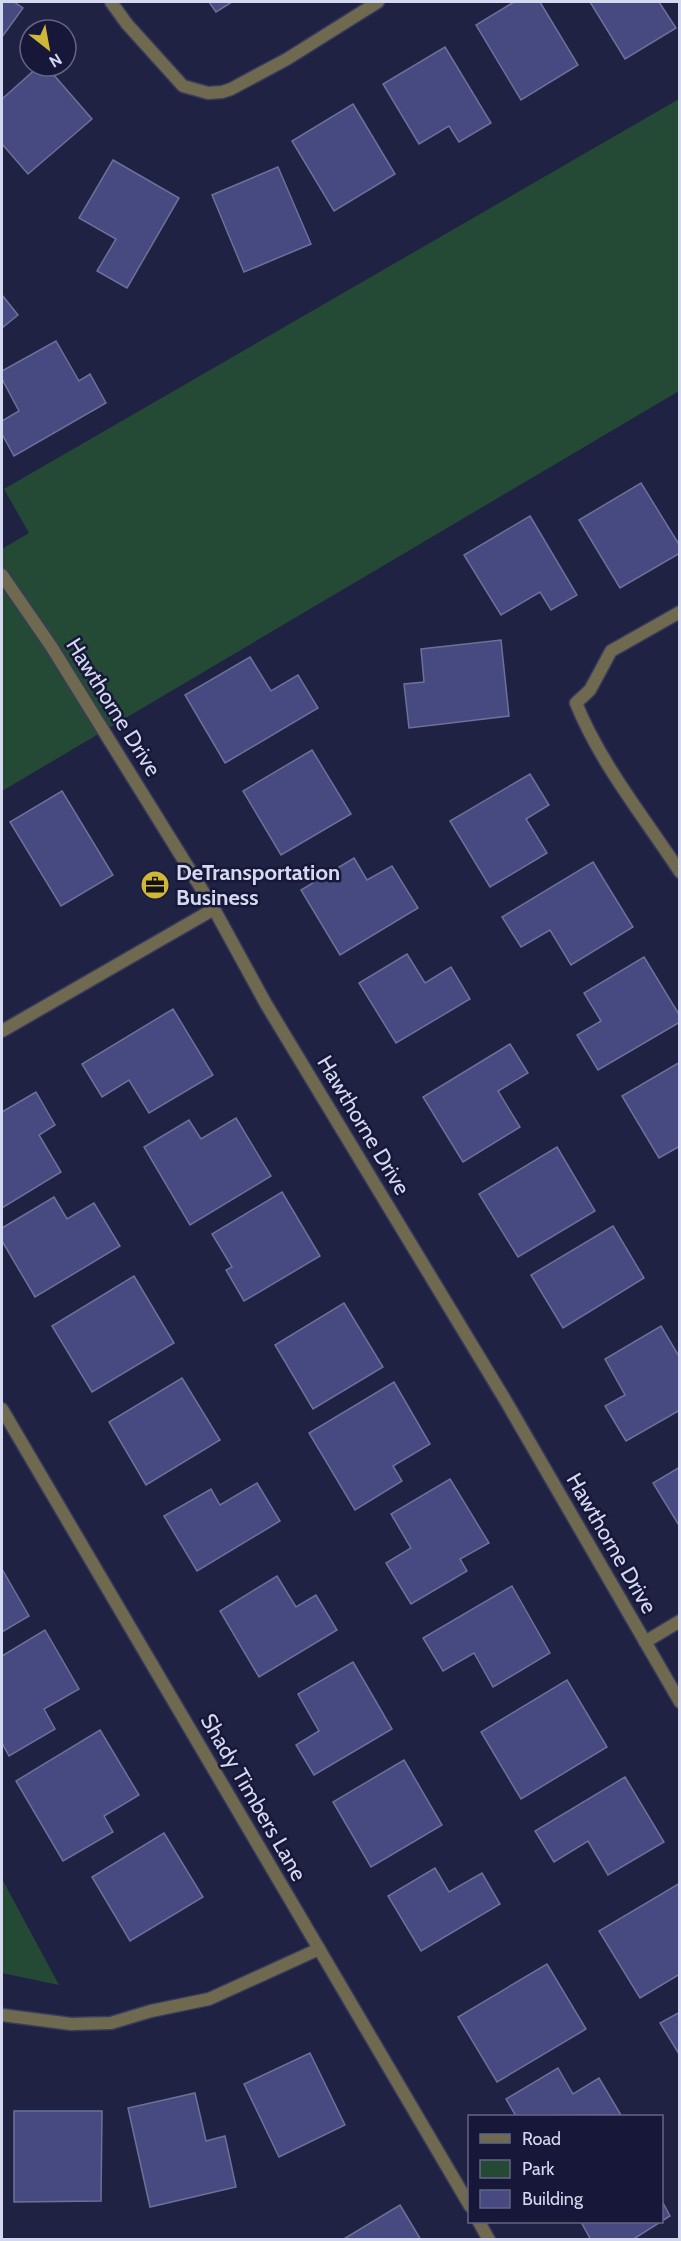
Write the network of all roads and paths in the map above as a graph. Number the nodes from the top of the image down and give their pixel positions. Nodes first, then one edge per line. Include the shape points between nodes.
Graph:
1 (111, 2) edge
2 (378, 2) edge
3 (2, 575) edge
4 (680, 612) edge
5 (680, 872) edge
6 (214, 909) junction
7 (2, 1031) edge
8 (2, 1409) edge
9 (680, 1621) edge
10 (645, 1642) junction
11 (680, 1702) edge
12 (319, 1949) junction
13 (2, 2015) edge
14 (468, 2203) edge
15 (479, 2223) edge
16 (489, 2240) edge

1 - 2 street via 183,86 208,93 231,89
3 - 6 street, Hawthorne Drive via 51,646
4 - 5 street via 611,651 590,690 576,703 586,727
6 - 7 street
6 - 10 street, Hawthorne Drive via 266,1004 507,1403
8 - 12 street, Shady Timbers Lane
9 - 10 street
10 - 11 street, Hawthorne Drive
12 - 13 street via 209,1999 111,2023 71,2024
12 - 14 street, Shady Timbers Lane
15 - 16 street

